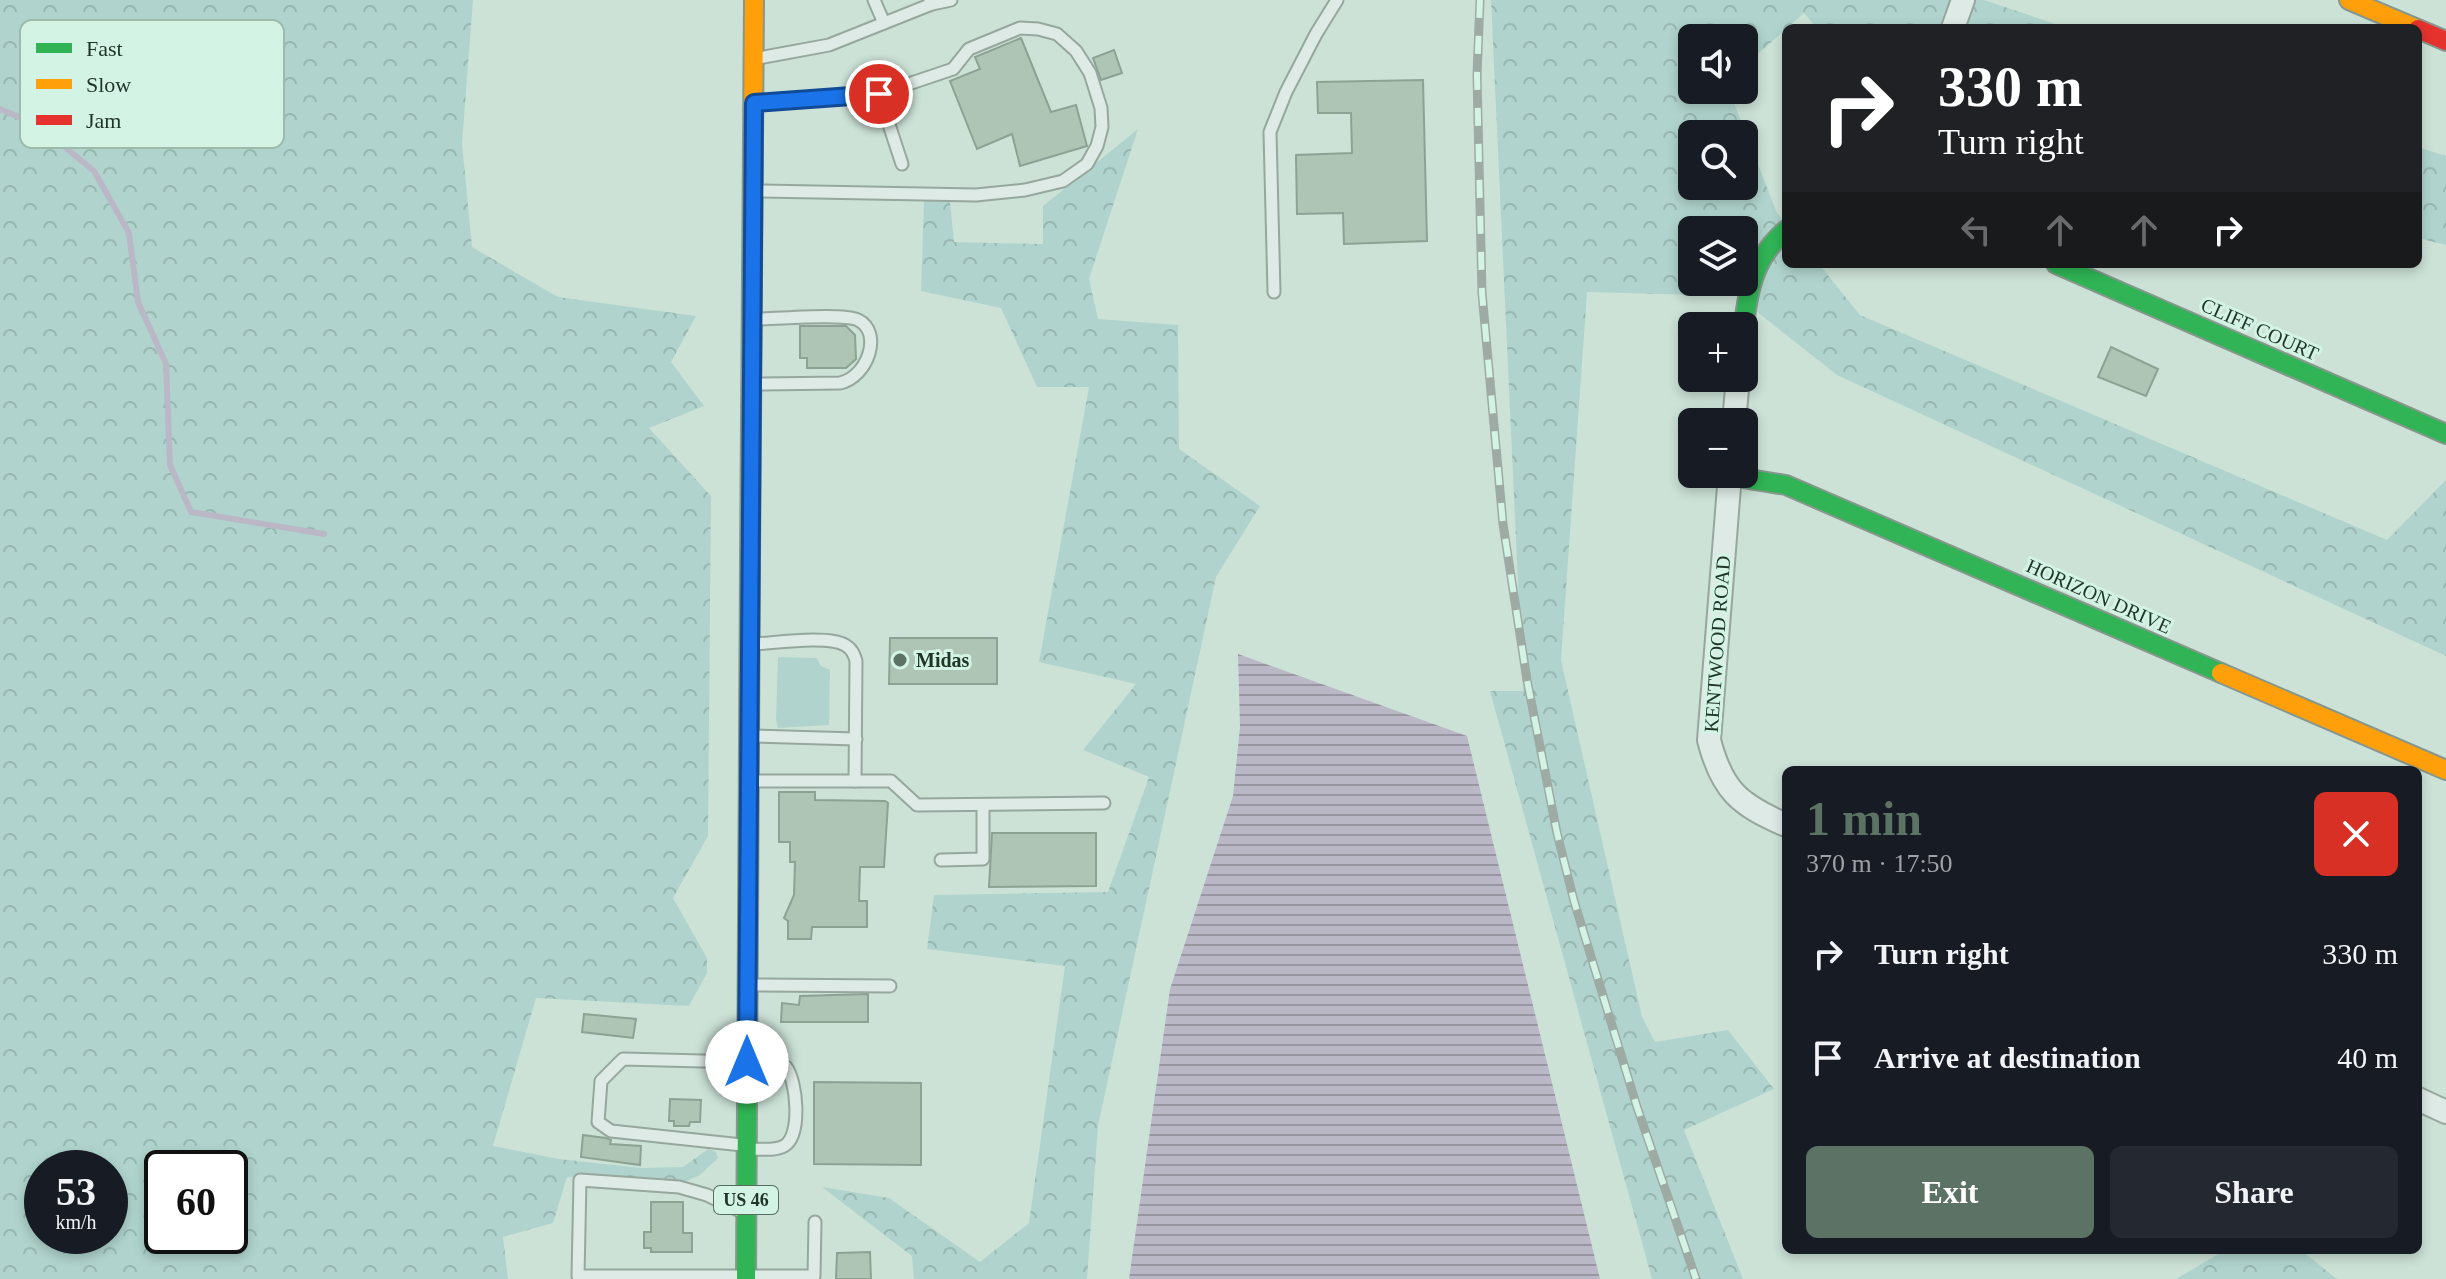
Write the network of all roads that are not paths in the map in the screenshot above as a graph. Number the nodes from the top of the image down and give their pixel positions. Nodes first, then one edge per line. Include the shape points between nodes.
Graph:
1 (754, 0) edge
2 (874, 0) edge
3 (951, 0) edge
4 (1337, 0) edge
5 (1963, 0) edge
6 (2349, 0) edge
7 (931, 2) edge
8 (884, 23) junction
9 (1954, 24) edge
10 (2404, 24) edge
11 (2422, 31) edge
12 (2446, 41) edge
13 (754, 58) junction
14 (879, 94) junction
15 (754, 103) junction
16 (902, 164) dead end
17 (753, 191) junction
18 (1782, 233) edge
19 (2065, 268) edge
20 (1274, 292) dead end
21 (1746, 312) edge
22 (751, 319) junction
23 (751, 384) junction
24 (2446, 434) edge
25 (1758, 480) edge
26 (1729, 488) edge
27 (750, 644) junction
28 (749, 736) junction
29 (856, 739) junction
30 (2446, 770) edge
31 (749, 781) junction
32 (855, 781) junction
33 (1104, 803) dead end
34 (983, 805) junction
35 (1782, 823) edge
36 (941, 860) dead end
37 (747, 985) junction
38 (890, 986) dead end
39 (747, 1064) junction
40 (2422, 1101) edge
41 (2446, 1112) edge
42 (746, 1147) junction
43 (746, 1214) junction
44 (815, 1222) dead end
45 (746, 1278) edge
46 (814, 1278) edge

1 - 13 main road, US 46
2 - 8 lane
3 - 7 lane
4 - 20 lane via 1270,132
5 - 9 street
6 - 10 main road
7 - 8 lane
8 - 13 lane via 829,45
11 - 12 main road
13 - 15 main road, US 46
14 - 15 lane
14 - 16 lane
14 - 17 lane via 953,69 969,49 1020,28 1038,29 1057,34 1076,51 1090,73 1102,127 1087,164 1063,181 1025,190 976,195
15 - 17 main road, US 46
17 - 22 main road, US 46
18 - 21 main road via 1767,245 1752,273
19 - 24 main road, CLIFF COURT
22 - 23 main road, US 46
22 - 23 lane via 858,320 867,329 870,350 851,381
23 - 27 main road, US 46
25 - 30 main road, HORIZON DRIVE via 1786,485
26 - 35 street, KENTWOOD ROAD via 1709,740 1715,765 1735,797
27 - 28 main road, US 46
27 - 29 lane via 825,642 848,647 856,661
28 - 29 lane
28 - 31 main road, US 46
29 - 32 lane
31 - 32 lane
31 - 37 main road, US 46
32 - 34 lane via 891,781 917,805
33 - 34 lane
34 - 36 lane via 983,859
37 - 38 lane
37 - 39 main road, US 46
39 - 42 main road, US 46
39 - 42 lane via 786,1067 792,1075 795,1132 784,1146
39 - 42 lane via 623,1059 601,1081 598,1122 611,1131
40 - 41 street
42 - 43 main road, US 46
43 - 45 main road, US 46
43 - 45 lane via 679,1187 580,1180 578,1276
44 - 46 lane
45 - 46 lane

